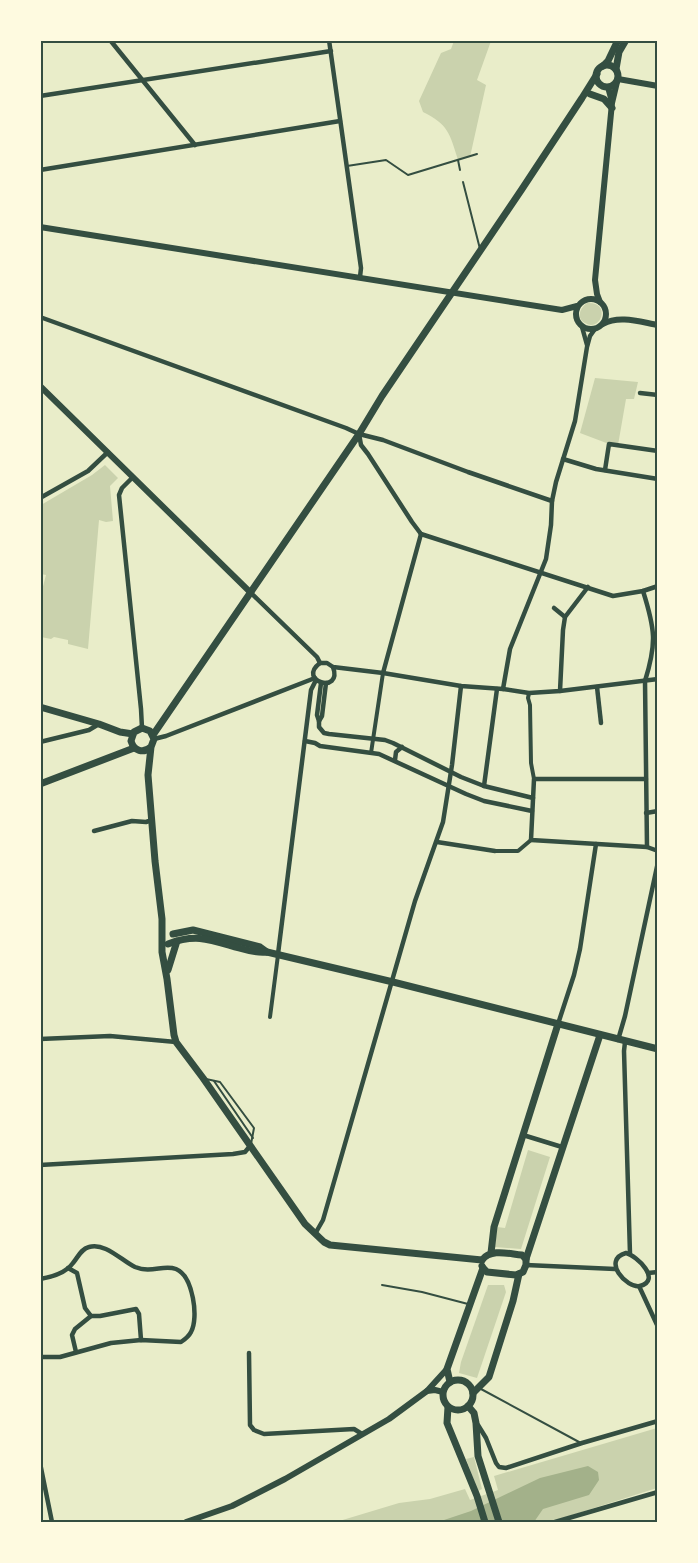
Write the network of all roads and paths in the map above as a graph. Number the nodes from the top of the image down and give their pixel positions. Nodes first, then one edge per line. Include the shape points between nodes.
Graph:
1 (111, 40) edge
2 (329, 40) edge
3 (618, 40) edge
4 (626, 40) edge
5 (331, 51) junction
6 (603, 66) junction
7 (616, 69) junction
8 (597, 74) junction
9 (142, 80) junction
10 (617, 81) junction
11 (604, 86) junction
12 (657, 86) edge
13 (590, 94) junction
14 (40, 96) edge
15 (582, 98) junction
16 (612, 105) junction
17 (340, 122) junction
18 (195, 145) junction
19 (477, 154) dead end
20 (458, 160) junction
21 (347, 166) junction
22 (40, 170) edge
23 (460, 170) dead end
24 (463, 182) dead end
25 (40, 227) edge
26 (480, 252) junction
27 (360, 278) junction
28 (595, 280) junction
29 (453, 292) junction
30 (585, 299) junction
31 (600, 302) junction
32 (578, 306) junction
33 (605, 309) junction
34 (562, 310) junction
35 (40, 317) edge
36 (625, 320) junction
37 (577, 321) junction
38 (602, 324) junction
39 (657, 325) edge
40 (582, 327) junction
41 (595, 329) junction
42 (587, 348) junction
43 (40, 386) edge
44 (640, 393) dead end
45 (657, 395) edge
46 (359, 434) junction
47 (657, 451) edge
48 (108, 452) junction
49 (563, 459) junction
50 (605, 470) junction
51 (133, 477) junction
52 (657, 479) edge
53 (40, 498) edge
54 (552, 501) junction
55 (421, 534) junction
56 (542, 573) junction
57 (657, 586) edge
58 (588, 587) junction
59 (643, 591) junction
60 (250, 592) junction
61 (554, 608) dead end
62 (565, 617) junction
63 (320, 663) junction
64 (333, 667) junction
65 (382, 673) junction
66 (657, 679) edge
67 (319, 681) junction
68 (645, 681) junction
69 (461, 686) junction
70 (597, 687) junction
71 (500, 689) junction
72 (560, 691) junction
73 (529, 693) junction
74 (40, 707) edge
75 (165, 719) junction
76 (601, 723) dead end
77 (99, 724) junction
78 (144, 728) junction
79 (154, 737) junction
80 (373, 739) junction
81 (305, 741) junction
82 (40, 742) edge
83 (133, 742) junction
84 (151, 747) junction
85 (402, 747) junction
86 (371, 753) junction
87 (395, 760) junction
88 (149, 765) junction
89 (451, 771) junction
90 (534, 779) junction
91 (646, 780) junction
92 (40, 784) edge
93 (448, 786) junction
94 (484, 786) junction
95 (533, 798) junction
96 (532, 811) junction
97 (657, 811) edge
98 (646, 813) junction
99 (152, 820) junction
100 (94, 831) dead end
101 (531, 840) junction
102 (437, 842) junction
103 (596, 844) junction
104 (647, 847) junction
105 (495, 851) joint
106 (657, 851) edge
107 (657, 862) edge
108 (169, 939) junction
109 (278, 954) junction
110 (167, 977) junction
111 (393, 982) junction
112 (270, 1017) dead end
113 (558, 1024) junction
114 (600, 1035) junction
115 (40, 1039) edge
116 (622, 1041) junction
117 (177, 1042) junction
118 (657, 1049) edge
119 (203, 1078) junction
120 (214, 1081) junction
121 (523, 1135) junction
122 (251, 1142) junction
123 (562, 1147) junction
124 (40, 1165) edge
125 (315, 1234) junction
126 (491, 1253) junction
127 (630, 1254) junction
128 (526, 1262) junction
129 (483, 1264) junction
130 (68, 1268) junction
131 (615, 1269) junction
132 (657, 1272) edge
133 (648, 1273) junction
134 (519, 1274) junction
135 (40, 1279) edge
136 (382, 1286) dead end
137 (639, 1286) junction
138 (471, 1305) junction
139 (91, 1316) junction
140 (657, 1327) edge
141 (141, 1340) junction
142 (76, 1352) junction
143 (249, 1353) dead end
144 (40, 1357) edge
145 (447, 1369) junction
146 (450, 1382) junction
147 (479, 1387) junction
148 (427, 1391) junction
149 (443, 1392) junction
150 (473, 1393) junction
151 (468, 1406) junction
152 (448, 1407) junction
153 (657, 1421) edge
154 (476, 1423) junction
155 (362, 1434) junction
156 (582, 1443) junction
157 (40, 1463) edge
158 (657, 1492) edge
159 (52, 1522) edge
160 (186, 1522) edge
161 (485, 1522) edge
162 (499, 1522) edge
163 (555, 1522) edge

1 - 9 street
2 - 5 street
3 - 6 main road
4 - 7 main road
5 - 9 street
5 - 17 street
6 - 7 main road
6 - 8 main road
7 - 10 main road
8 - 11 main road
8 - 15 main road
9 - 14 street
9 - 18 street
10 - 11 main road via 613,86
10 - 12 street
10 - 16 street
11 - 13 main road
11 - 16 street
13 - 15 main road
13 - 16 main road
15 - 26 main road
16 - 28 street
17 - 18 street
17 - 21 street
18 - 22 street
19 - 20 lane
20 - 21 lane via 408,175 387,160
20 - 23 lane
21 - 27 street
24 - 26 lane
25 - 27 street
26 - 29 main road
27 - 29 street
28 - 30 street
28 - 31 street
29 - 34 street
29 - 46 main road
30 - 31 street
30 - 32 street
31 - 33 street
32 - 34 street
32 - 37 street
33 - 36 street
33 - 38 street
34 - 37 street
35 - 46 street
36 - 38 street
36 - 39 street
37 - 40 street
38 - 41 street
40 - 41 street
40 - 42 street
41 - 42 street
42 - 49 street via 575,421
43 - 48 street
44 - 45 street
46 - 54 street
46 - 55 street via 361,445
46 - 60 main road
47 - 50 street via 609,444
48 - 51 street
48 - 53 street via 88,471
49 - 50 street
49 - 54 street
50 - 52 street
51 - 60 street
51 - 78 street via 119,495
54 - 56 street
55 - 56 street
55 - 65 street
56 - 58 street
56 - 71 street via 510,648
57 - 59 street
58 - 59 street via 612,596
58 - 62 street
59 - 68 street via 654,635
60 - 63 street
60 - 75 main road
61 - 62 street
62 - 72 street
63 - 64 street
63 - 67 street via 314,669
64 - 65 street
64 - 67 street via 333,678
65 - 69 street
65 - 80 street
66 - 68 street
67 - 79 street
67 - 80 street via 321,730
67 - 81 street via 311,690
68 - 70 street
68 - 91 street
69 - 71 street
69 - 89 street
70 - 72 street
70 - 76 street
71 - 73 street
71 - 94 street
72 - 73 street
73 - 90 street
74 - 77 main road
75 - 78 main road
75 - 79 main road
77 - 82 street
77 - 83 main road
78 - 79 main road
78 - 83 main road via 135,730
79 - 84 main road
80 - 85 street
80 - 86 street
81 - 86 street
81 - 109 street
83 - 84 main road via 147,751
83 - 88 main road
83 - 92 main road via 119,754
84 - 88 main road
85 - 87 street
85 - 89 street
86 - 87 street
87 - 93 street
88 - 99 main road
89 - 93 street
89 - 94 street
90 - 91 street
90 - 95 street
91 - 98 street
93 - 96 street via 484,801
93 - 102 street
94 - 95 street
95 - 96 street
96 - 101 street
97 - 98 street
98 - 104 street
99 - 100 street
99 - 108 main road via 162,919
101 - 103 street
101 - 105 street via 518,851
102 - 105 street
102 - 111 street
103 - 104 street
103 - 113 street via 580,949
104 - 106 street
107 - 116 street
108 - 109 main road via 195,937
108 - 110 main road
108 - 110 main road via 162,952
109 - 111 main road
109 - 112 street
110 - 117 main road
111 - 113 main road
111 - 125 street via 323,1220
113 - 114 main road
113 - 121 main road
114 - 116 main road
114 - 123 main road
115 - 117 street via 110,1036
116 - 118 main road
116 - 127 street
117 - 119 main road
119 - 120 lane
119 - 122 main road
120 - 122 lane
120 - 122 lane via 220,1082 254,1128
121 - 123 street
121 - 126 main road via 494,1227
122 - 124 street via 245,1152 233,1155
122 - 125 main road
123 - 128 main road
125 - 129 main road via 330,1245
126 - 128 main road via 522,1255
126 - 129 main road via 484,1257
127 - 131 street via 616,1259
127 - 133 street
128 - 131 street
128 - 134 main road
129 - 134 main road via 487,1272
129 - 138 main road
130 - 135 street
130 - 139 street via 77,1273 85,1308
130 - 141 street via 89,1247 100,1247 136,1268 177,1269 192,1293 195,1312 191,1332 181,1342
131 - 137 street via 630,1284
132 - 133 street
133 - 137 street via 647,1281
134 - 147 main road via 489,1377
136 - 138 lane
137 - 140 street
138 - 145 main road
139 - 141 street via 136,1309
139 - 142 street via 72,1335
141 - 142 street via 111,1342
142 - 144 street
143 - 155 street via 250,1425 254,1430 264,1434 354,1429
145 - 146 main road
145 - 148 street
146 - 149 main road
146 - 150 main road via 466,1383
147 - 150 main road
147 - 156 lane
148 - 149 street
148 - 155 street
149 - 152 main road
150 - 151 main road
151 - 152 main road via 461,1410
151 - 154 main road
152 - 161 main road via 447,1423
153 - 156 street
154 - 156 street via 499,1467
154 - 162 main road via 478,1456
155 - 160 street via 246,1500
157 - 159 street
158 - 163 street

